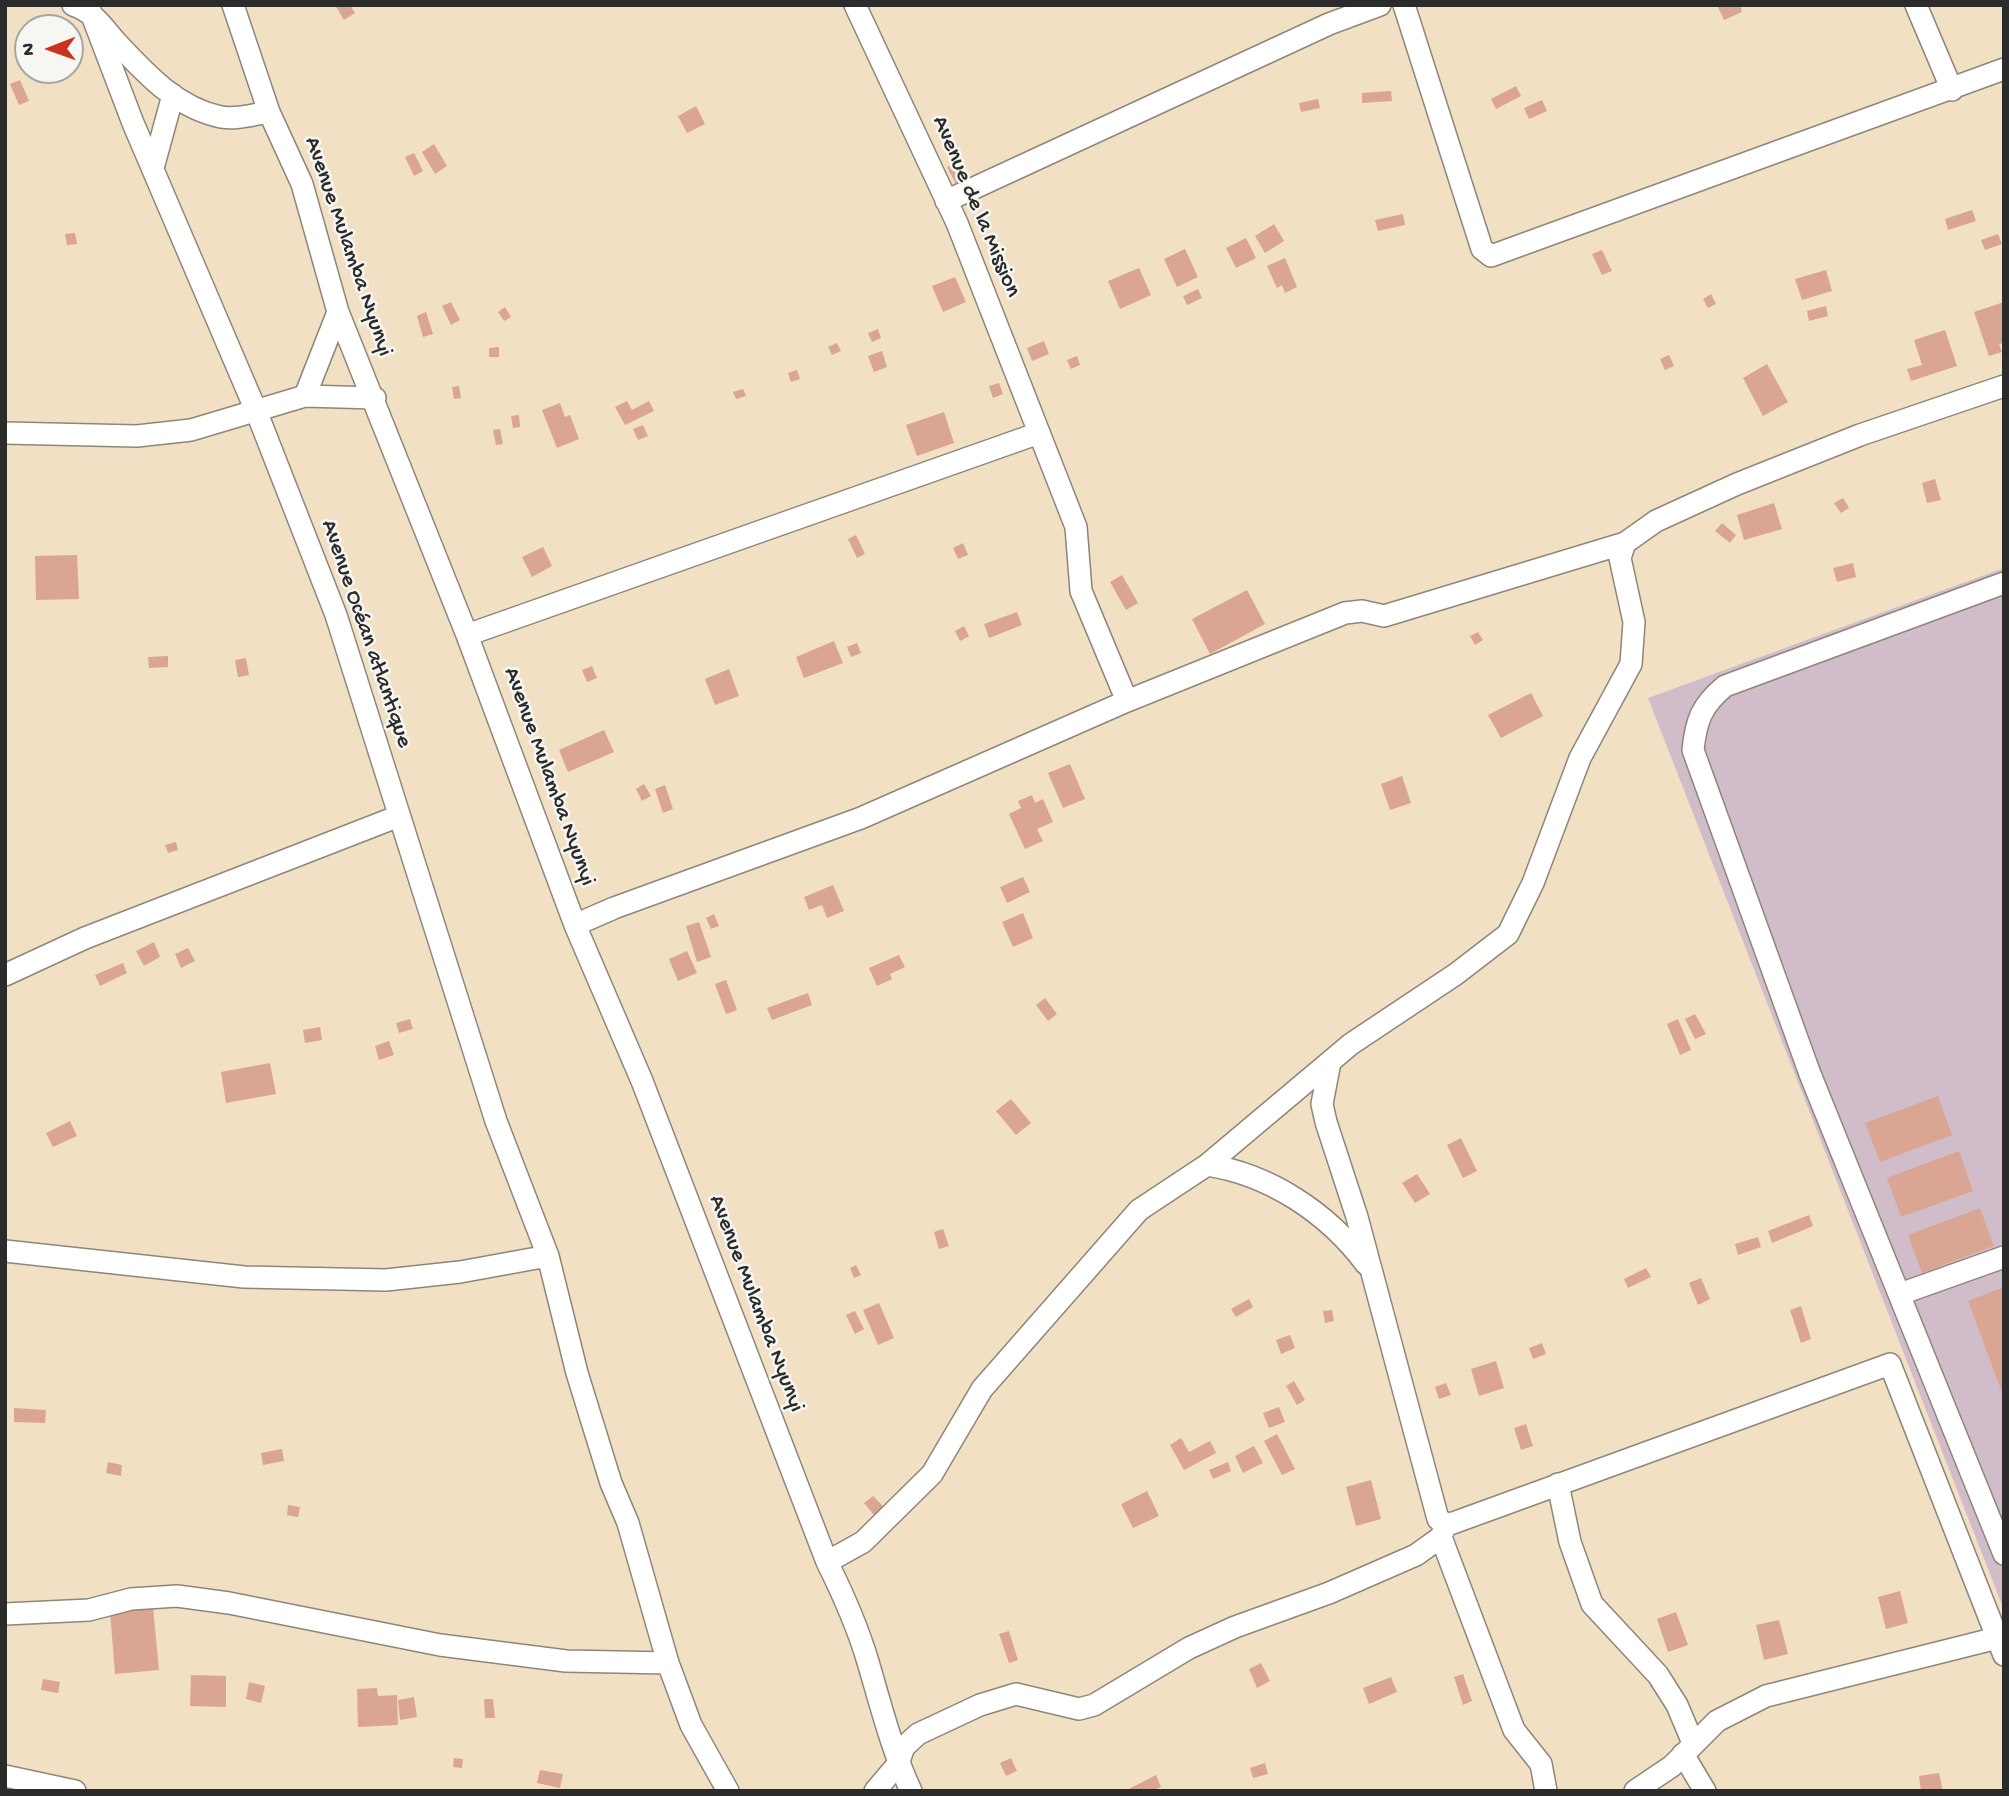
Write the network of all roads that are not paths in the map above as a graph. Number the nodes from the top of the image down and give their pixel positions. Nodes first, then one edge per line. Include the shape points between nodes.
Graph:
1 (233, 5) edge
2 (855, 5) edge
3 (1380, 5) edge
4 (1404, 5) edge
5 (1916, 5) edge
6 (84, 7) edge
7 (2004, 69) edge
8 (1952, 90) junction
9 (173, 95) junction
10 (269, 112) junction
11 (153, 167) junction
12 (946, 201) junction
13 (338, 312) junction
14 (2004, 386) edge
15 (305, 396) junction
16 (374, 398) junction
17 (257, 413) junction
18 (5, 433) edge
19 (1039, 433) junction
20 (1625, 543) junction
21 (2004, 583) edge
22 (467, 635) junction
23 (1127, 701) junction
24 (399, 816) junction
25 (575, 925) junction
26 (5, 975) edge
27 (1330, 1062) junction
28 (1207, 1165) junction
29 (5, 1251) edge
30 (548, 1255) junction
31 (2004, 1257) edge
32 (1369, 1269) junction
33 (1900, 1294) junction
34 (1558, 1484) junction
35 (1443, 1530) junction
36 (2004, 1553) edge
37 (827, 1562) junction
38 (5, 1614) edge
39 (2000, 1647) edge
40 (668, 1663) junction
41 (1688, 1749) junction
42 (898, 1764) junction
43 (5, 1776) edge
44 (75, 1791) edge
45 (728, 1791) edge
46 (875, 1791) edge
47 (911, 1791) edge
48 (1546, 1791) edge
49 (1635, 1791) edge
50 (1705, 1791) edge

1 - 10 street, Avenue Mulamba Nyunyi
2 - 12 street, Avenue de la Mission
3 - 12 street
4 - 8 street via 1482,249 1492,256
5 - 8 street
6 - 9 street via 146,74
6 - 11 street, Avenue Océan atlantique
7 - 8 street
9 - 10 street via 222,117
9 - 11 street
10 - 13 street, Avenue Mulamba Nyunyi via 302,184
11 - 17 street, Avenue Océan atlantique
12 - 19 street, Avenue de la Mission
13 - 15 street
13 - 16 street, Avenue Mulamba Nyunyi
14 - 20 street via 1860,435 1737,484 1656,521
15 - 16 street
15 - 17 street
16 - 22 street, Avenue Mulamba Nyunyi
17 - 18 street via 191,430 137,436
17 - 24 street, Avenue Océan atlantique via 336,615
19 - 22 street
19 - 23 street, Avenue de la Mission via 1076,527 1081,591
20 - 23 street via 1384,616 1345,612
20 - 27 street via 1620,558 1634,622 1631,664 1580,758 1533,883 1508,934
21 - 33 street via 1725,686 1707,701 1695,730 1693,750 1801,1048
22 - 25 street, Avenue Mulamba Nyunyi
23 - 25 street via 861,818
24 - 26 street via 85,938
24 - 30 street, Avenue Océan atlantique via 496,1121
25 - 37 street, Avenue Mulamba Nyunyi via 642,1081
27 - 28 street
27 - 32 street via 1322,1104
28 - 32 street via 1261,1179 1300,1202 1355,1249
28 - 37 street via 1139,1210 982,1389 932,1474 863,1542
29 - 30 street via 244,1276 386,1280
30 - 40 street, Avenue Océan atlantique via 593,1426 628,1523
31 - 33 street
32 - 35 street
33 - 36 street
34 - 35 street
34 - 39 street via 1890,1364
34 - 41 street via 1570,1542 1592,1604 1658,1675 1677,1705
35 - 42 street via 1416,1555 1188,1648 1094,1705 1079,1709 1016,1694 918,1734 904,1746
35 - 48 street via 1514,1730 1541,1764
37 - 42 street, Avenue Mulamba Nyunyi via 868,1660
38 - 40 street via 89,1610 131,1599 177,1596 440,1645 566,1661
39 - 41 street via 1766,1696 1717,1721
40 - 45 street via 691,1725
41 - 49 street
41 - 50 street
42 - 46 street
42 - 47 street, Avenue Mulamba Nyunyi
43 - 44 street

